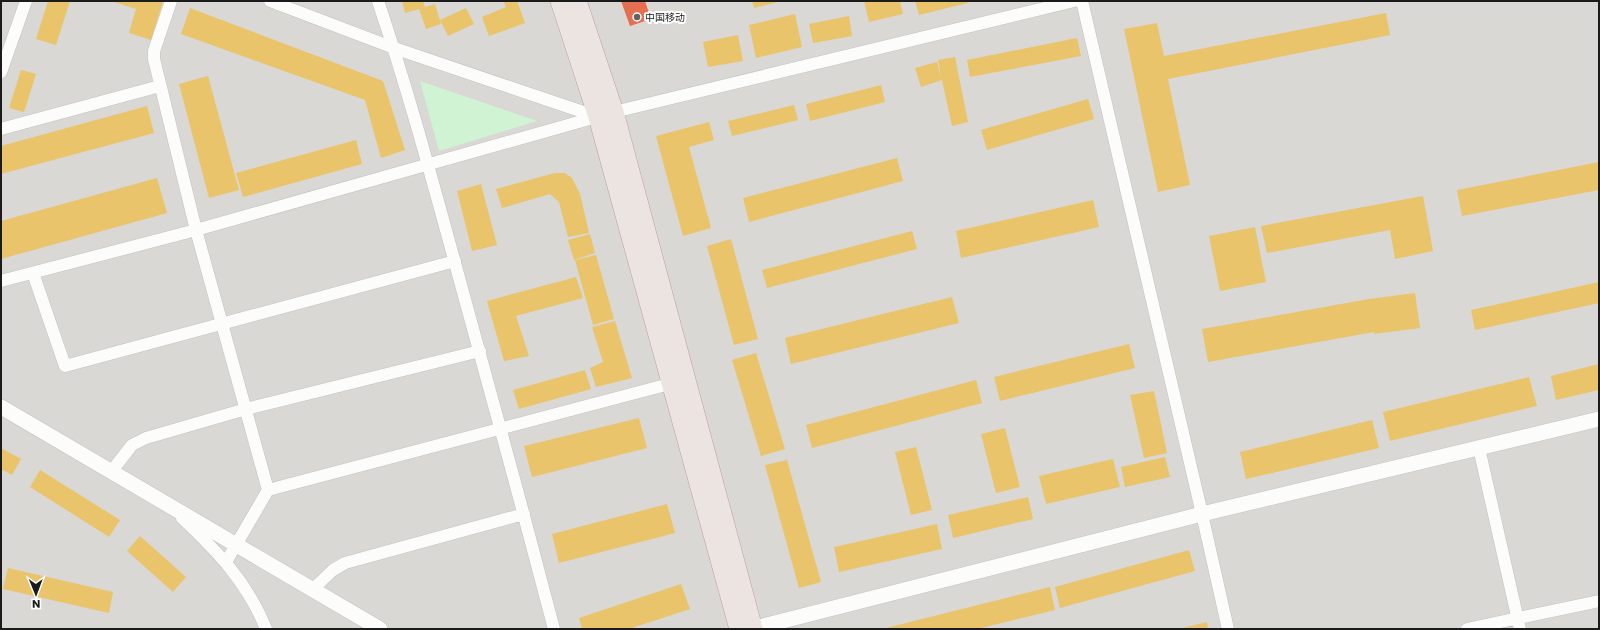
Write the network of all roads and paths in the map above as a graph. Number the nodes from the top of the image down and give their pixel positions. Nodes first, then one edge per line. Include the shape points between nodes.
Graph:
1 (26, 1) edge
2 (171, 1) edge
3 (270, 1) edge
4 (378, 1) edge
5 (560, 1) edge
6 (577, 1) edge
7 (1074, 1) edge
8 (1082, 1) edge
9 (394, 48) junction
10 (1, 72) edge
11 (160, 86) junction
12 (606, 115) junction
13 (1, 129) edge
14 (428, 165) junction
15 (196, 230) junction
16 (455, 260) junction
17 (33, 273) junction
18 (1, 281) edge
19 (222, 324) junction
20 (480, 351) junction
21 (679, 382) junction
22 (1, 407) edge
23 (246, 409) junction
24 (1599, 420) edge
25 (501, 428) junction
26 (1479, 448) junction
27 (111, 472) junction
28 (268, 490) junction
29 (170, 506) junction
30 (524, 514) junction
31 (1202, 514) junction
32 (236, 545) junction
33 (226, 562) junction
34 (313, 589) junction
35 (1599, 601) edge
36 (1519, 624) edge
37 (266, 629) edge
38 (380, 629) edge
39 (554, 629) edge
40 (739, 629) edge
41 (753, 629) edge
42 (1228, 629) edge
43 (1467, 629) edge

1 - 10 street
2 - 11 street via 154,51
3 - 9 street
4 - 9 street
5 - 12 highway
6 - 12 highway
7 - 12 street
8 - 31 street
9 - 12 street
9 - 14 street
11 - 13 street
11 - 15 street
12 - 14 street
12 - 21 highway
14 - 15 street
14 - 16 street
15 - 17 street
15 - 19 street
16 - 19 street
16 - 20 street
17 - 18 street
17 - 19 street via 65,366
19 - 23 street
20 - 23 street
20 - 25 street
21 - 25 street
21 - 40 highway
21 - 41 highway
22 - 27 street
23 - 27 street via 146,438 132,445
23 - 28 street
24 - 26 street
25 - 28 street
25 - 30 street
26 - 31 street
26 - 36 street
27 - 29 street
28 - 32 street
29 - 32 street
29 - 33 street
30 - 34 street via 345,564 333,570
30 - 39 street
31 - 41 street
31 - 42 street
32 - 33 street
32 - 34 street
33 - 37 street via 249,596
34 - 38 street
35 - 36 street
36 - 43 street

